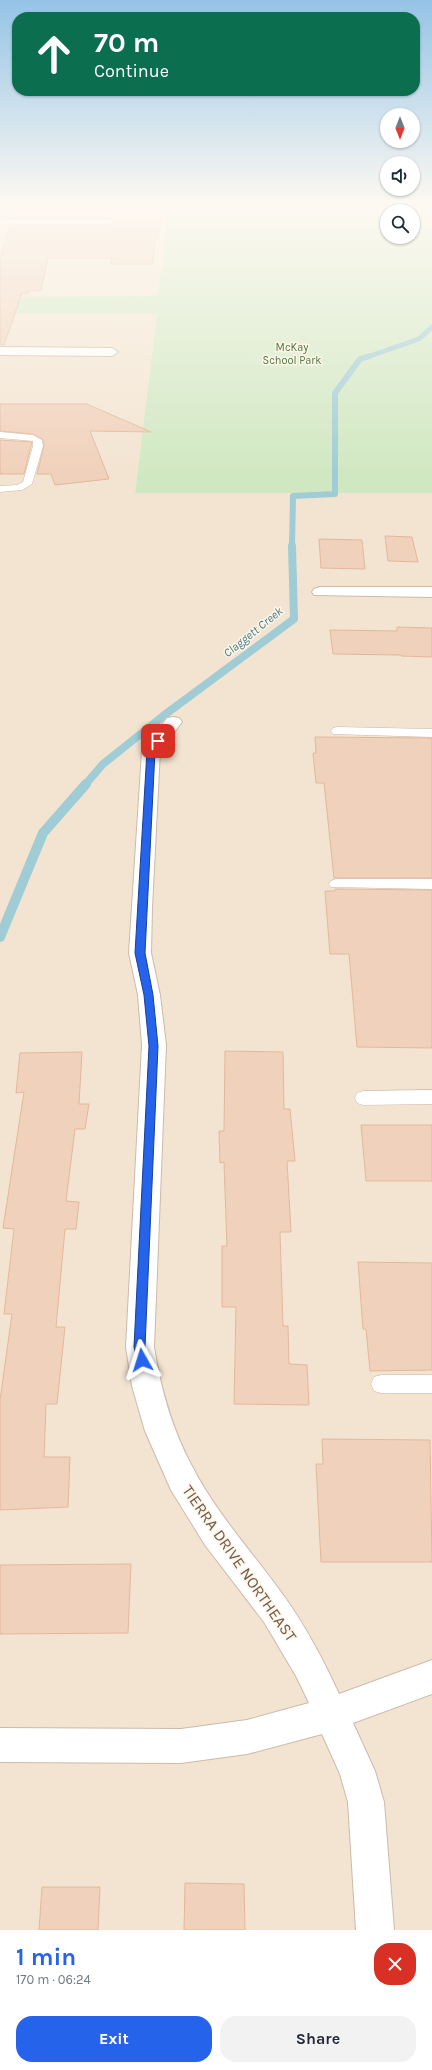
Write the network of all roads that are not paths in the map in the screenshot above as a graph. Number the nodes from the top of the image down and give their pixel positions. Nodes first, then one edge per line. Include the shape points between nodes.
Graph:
1 (0, 351) edge
2 (112, 352) dead end
3 (0, 435) edge
4 (0, 488) edge
5 (320, 592) dead end
6 (432, 592) edge
7 (173, 722) dead end
8 (337, 731) dead end
9 (432, 733) edge
10 (336, 884) dead end
11 (432, 884) edge
12 (432, 1097) edge
13 (363, 1098) dead end
14 (381, 1384) dead end
15 (432, 1384) edge
16 (432, 1677) edge
17 (332, 1714) junction
18 (0, 1745) edge
19 (375, 1930) edge

1 - 2 street
3 - 4 lane via 32,438 37,440 38,446 27,484 19,488
5 - 6 street
7 - 17 street, TIERRA DRIVE NORTHEAST via 151,751 142,884 140,953 149,995 154,1046 140,1347 146,1386 160,1431 182,1479 216,1534 275,1611 308,1664
8 - 9 lane
10 - 11 lane
12 - 13 lane
14 - 15 lane
16 - 17 street
17 - 18 street via 247,1737 181,1746
17 - 19 street, TIERRA DRIVE NORTHEAST via 357,1771 366,1802

